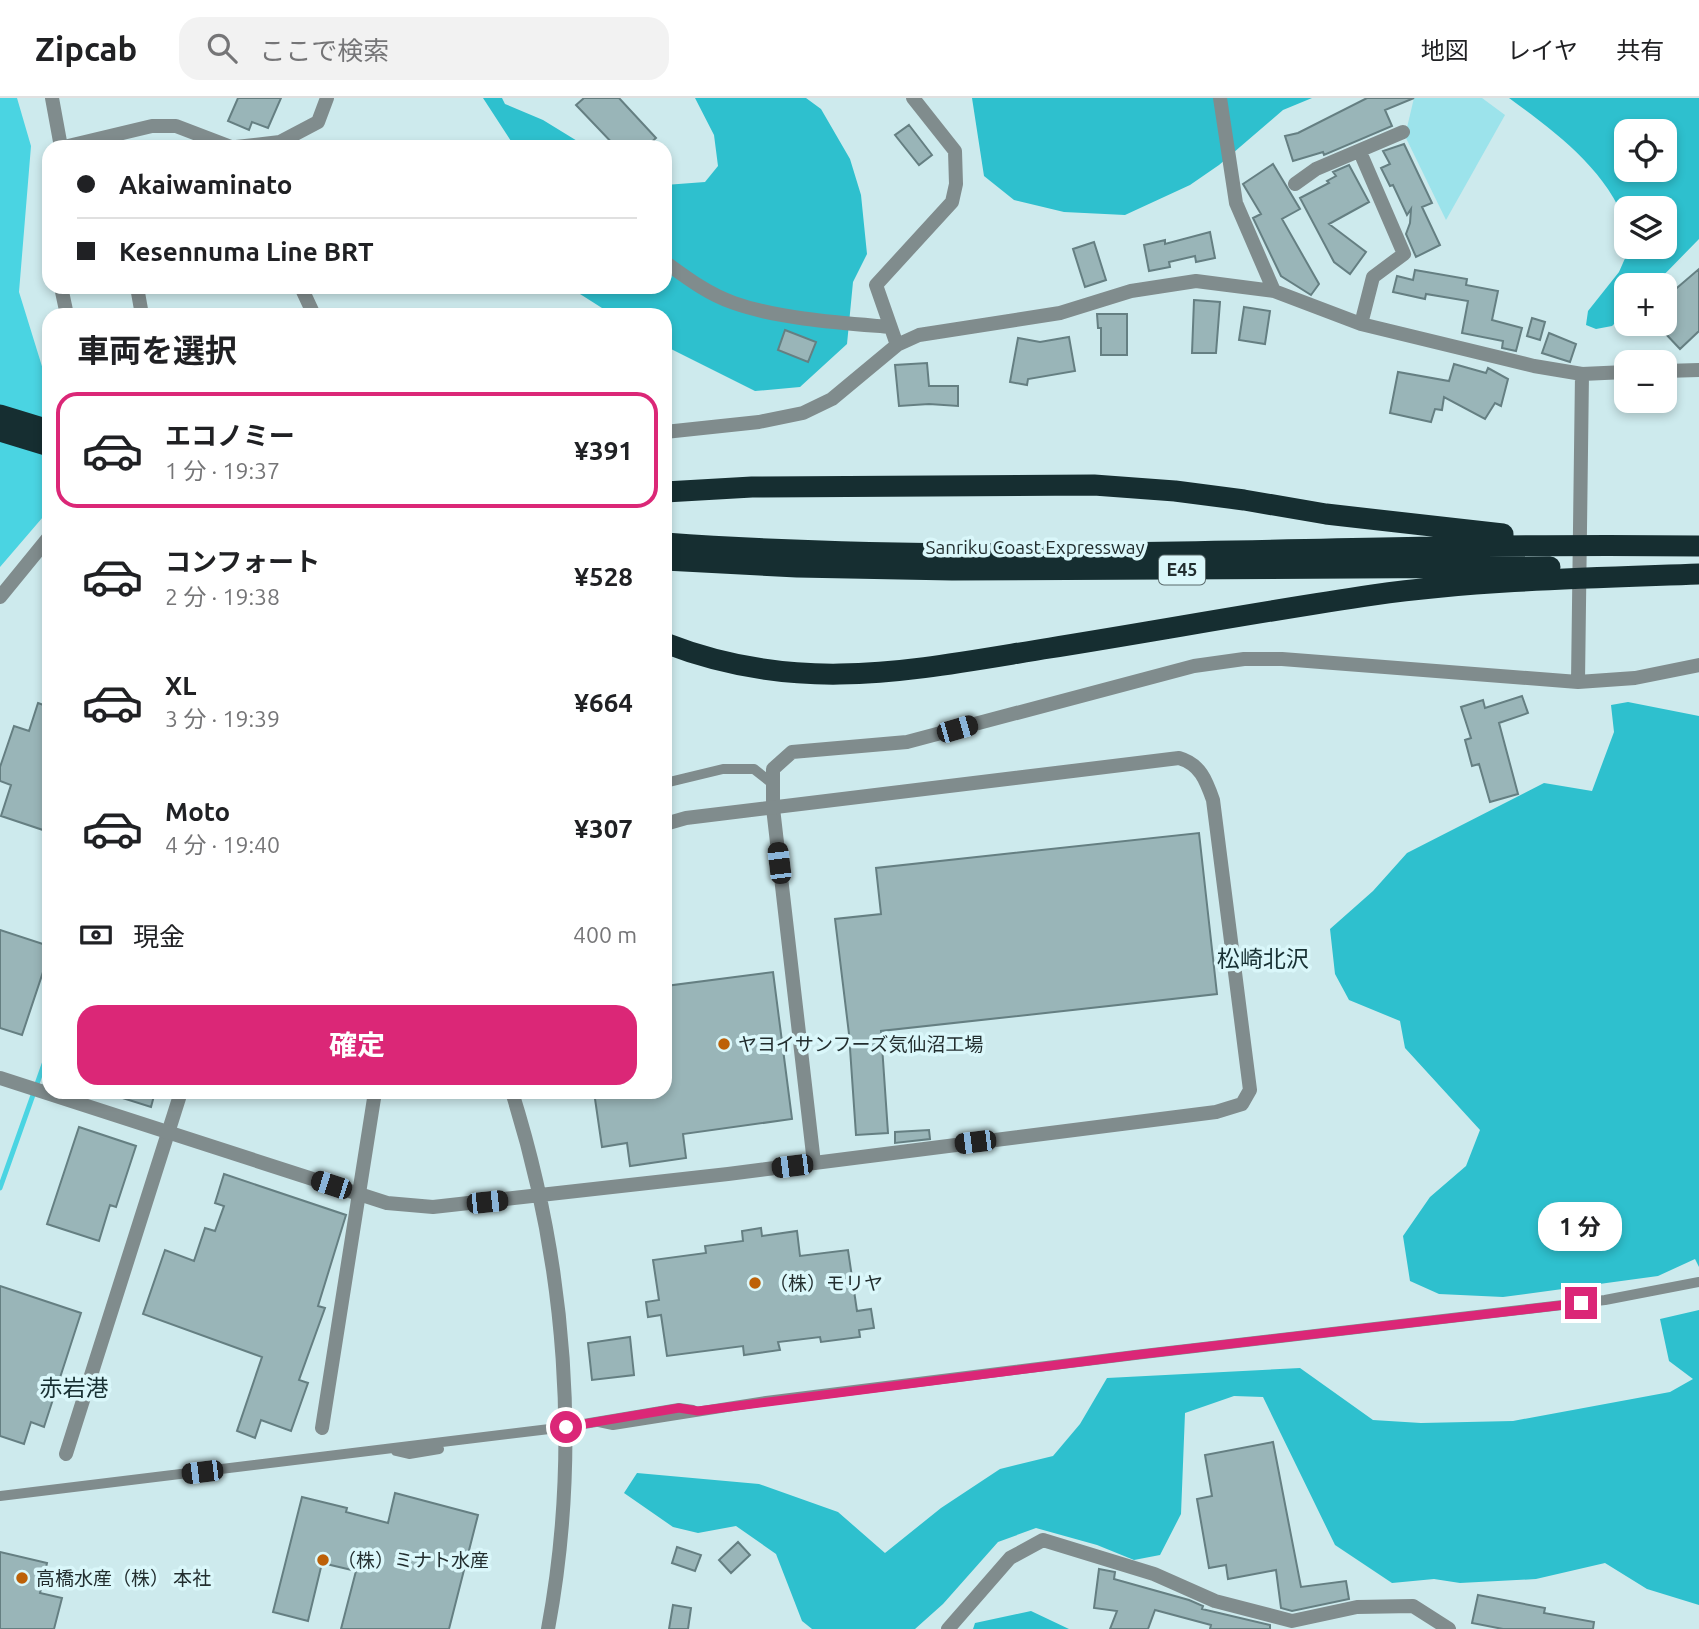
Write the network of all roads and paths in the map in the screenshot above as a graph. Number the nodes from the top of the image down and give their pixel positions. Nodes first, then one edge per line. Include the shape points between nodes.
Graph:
1 (52, 98) edge
2 (327, 98) edge
3 (913, 98) edge
4 (1220, 98) edge
5 (1403, 132) dead end
6 (61, 140) edge
7 (92, 140) edge
8 (214, 140) edge
9 (285, 140) edge
10 (1360, 152) junction
11 (1295, 184) dead end
12 (672, 267) edge
13 (1274, 291) junction
14 (1361, 324) junction
15 (890, 327) junction
16 (897, 345) junction
17 (1699, 370) edge
18 (1677, 371) edge
19 (1614, 373) edge
20 (1581, 374) junction
21 (0, 405) edge
22 (0, 415) edge
23 (42, 427) edge
24 (0, 431) edge
25 (672, 431) edge
26 (42, 432) edge
27 (42, 444) edge
28 (672, 492) edge
29 (672, 543) edge
30 (1643, 545) junction
31 (42, 546) edge
32 (1699, 546) edge
33 (672, 560) edge
34 (1699, 568) edge
35 (1699, 574) edge
36 (0, 597) edge
37 (672, 646) edge
38 (1699, 665) edge
39 (1578, 682) junction
40 (672, 781) edge
41 (773, 784) junction
42 (773, 808) junction
43 (672, 822) edge
44 (0, 1078) edge
45 (42, 1092) edge
46 (65, 1099) edge
47 (179, 1099) edge
48 (373, 1099) edge
49 (514, 1099) edge
50 (167, 1132) junction
51 (814, 1163) junction
52 (360, 1194) junction
53 (540, 1196) junction
54 (1699, 1282) edge
55 (566, 1427) junction
56 (322, 1428) dead end
57 (66, 1454) dead end
58 (0, 1496) edge
59 (548, 1629) edge
60 (948, 1629) edge
61 (1449, 1629) edge

1 - 6 street
2 - 9 street via 318,122
3 - 15 street via 955,151 956,184 951,202 876,285
4 - 13 street via 1236,203
5 - 10 street
7 - 8 street via 152,126 176,126
10 - 11 street via 1316,169
10 - 14 street via 1404,254 1373,278
12 - 15 street via 735,304
13 - 14 street
13 - 16 street via 1196,281 1166,284 1060,313 929,333
14 - 20 street
15 - 16 street
16 - 25 street via 832,399 803,413
17 - 18 street
19 - 20 street
20 - 39 street
21 - 26 street
22 - 23 highway
24 - 27 highway
28 - 30 highway via 1094,485 1244,499 1449,530
29 - 30 highway, Sanriku Coast Expressway / E45 via 951,553
30 - 32 highway, Sanriku Coast Expressway / E45
31 - 36 street
33 - 34 highway, Sanriku Coast Expressway / E45 via 964,570
35 - 37 highway via 1451,585 897,673 757,669
38 - 39 street via 1635,678
39 - 41 street via 1282,659 1231,661 1194,666 907,742 792,751 774,769
40 - 41 lane via 723,769 754,769
41 - 42 street
42 - 43 street
42 - 51 street
42 - 51 street via 1178,758 1189,761 1204,775 1213,800 1250,1090 1242,1104 1216,1112
44 - 45 street
46 - 50 street
47 - 50 street
48 - 52 street
49 - 53 street
50 - 52 street
50 - 57 street
51 - 53 street
52 - 53 street via 387,1203 433,1207
52 - 56 street
53 - 55 street via 557,1313
54 - 55 lane via 1605,1300 1135,1355 613,1425 599,1422
55 - 58 lane via 409,1454 388,1449
55 - 59 street
60 - 61 street via 1010,1558 1043,1540 1154,1574 1215,1601 1292,1621 1357,1607 1413,1606

